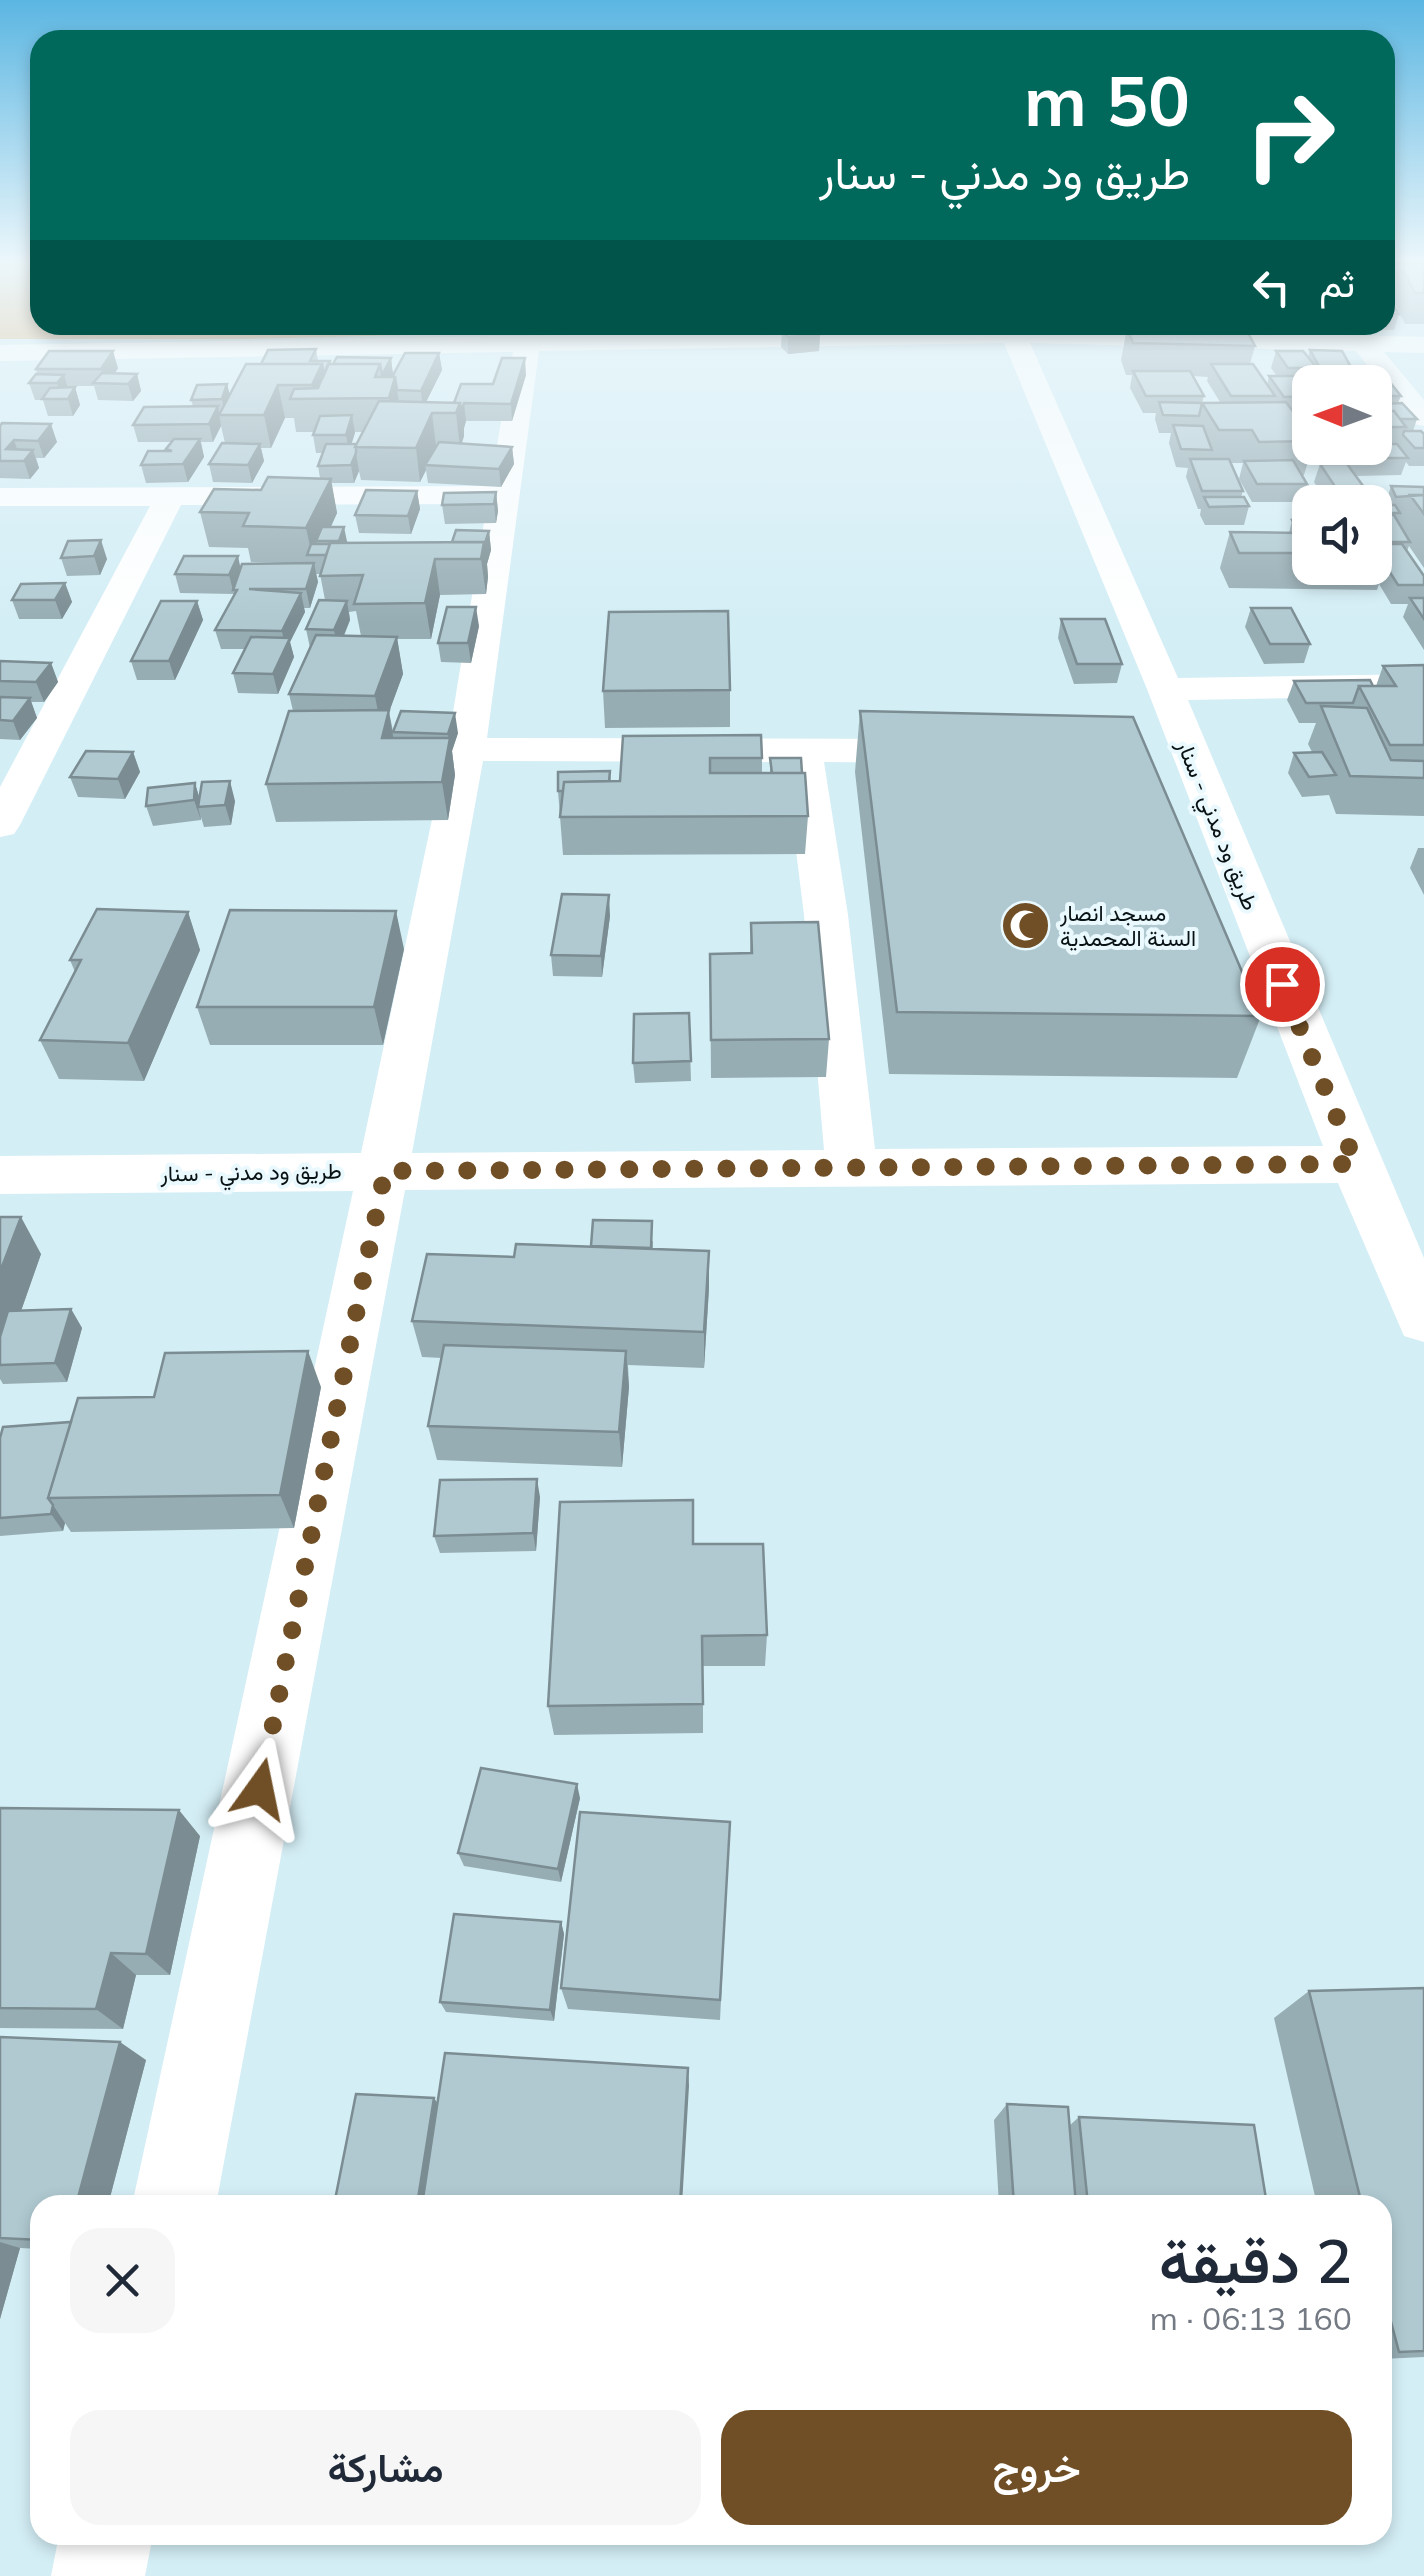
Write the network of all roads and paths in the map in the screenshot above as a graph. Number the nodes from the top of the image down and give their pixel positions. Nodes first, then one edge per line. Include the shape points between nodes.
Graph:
1 (521, 383) edge
2 (1035, 383) edge
3 (1396, 383) edge
4 (1424, 418) edge
5 (504, 495) junction
6 (0, 497) edge
7 (170, 497) junction
8 (1424, 685) edge
9 (1165, 689) junction
10 (466, 749) junction
11 (1150, 750) edge
12 (1189, 750) junction
13 (803, 751) junction
14 (958, 751) edge
15 (0, 825) edge
16 (1356, 1164) junction
17 (850, 1166) junction
18 (385, 1171) junction
19 (0, 1175) edge
20 (1424, 1320) edge
21 (176, 2195) edge
22 (104, 2545) edge
23 (98, 2576) edge

1 - 5 street
2 - 9 street, طريق ود مدني - سنار
3 - 4 street
5 - 7 street
5 - 10 street
6 - 7 street
7 - 15 street
8 - 9 street
9 - 12 street, طريق ود مدني - سنار
10 - 13 street
10 - 18 street
11 - 12 street
12 - 16 street, طريق ود مدني - سنار
13 - 14 street
13 - 17 street
16 - 17 street, طريق ود مدني - سنار
16 - 20 street
17 - 18 street, طريق ود مدني - سنار
18 - 19 street, طريق ود مدني - سنار
18 - 21 street
22 - 23 street

